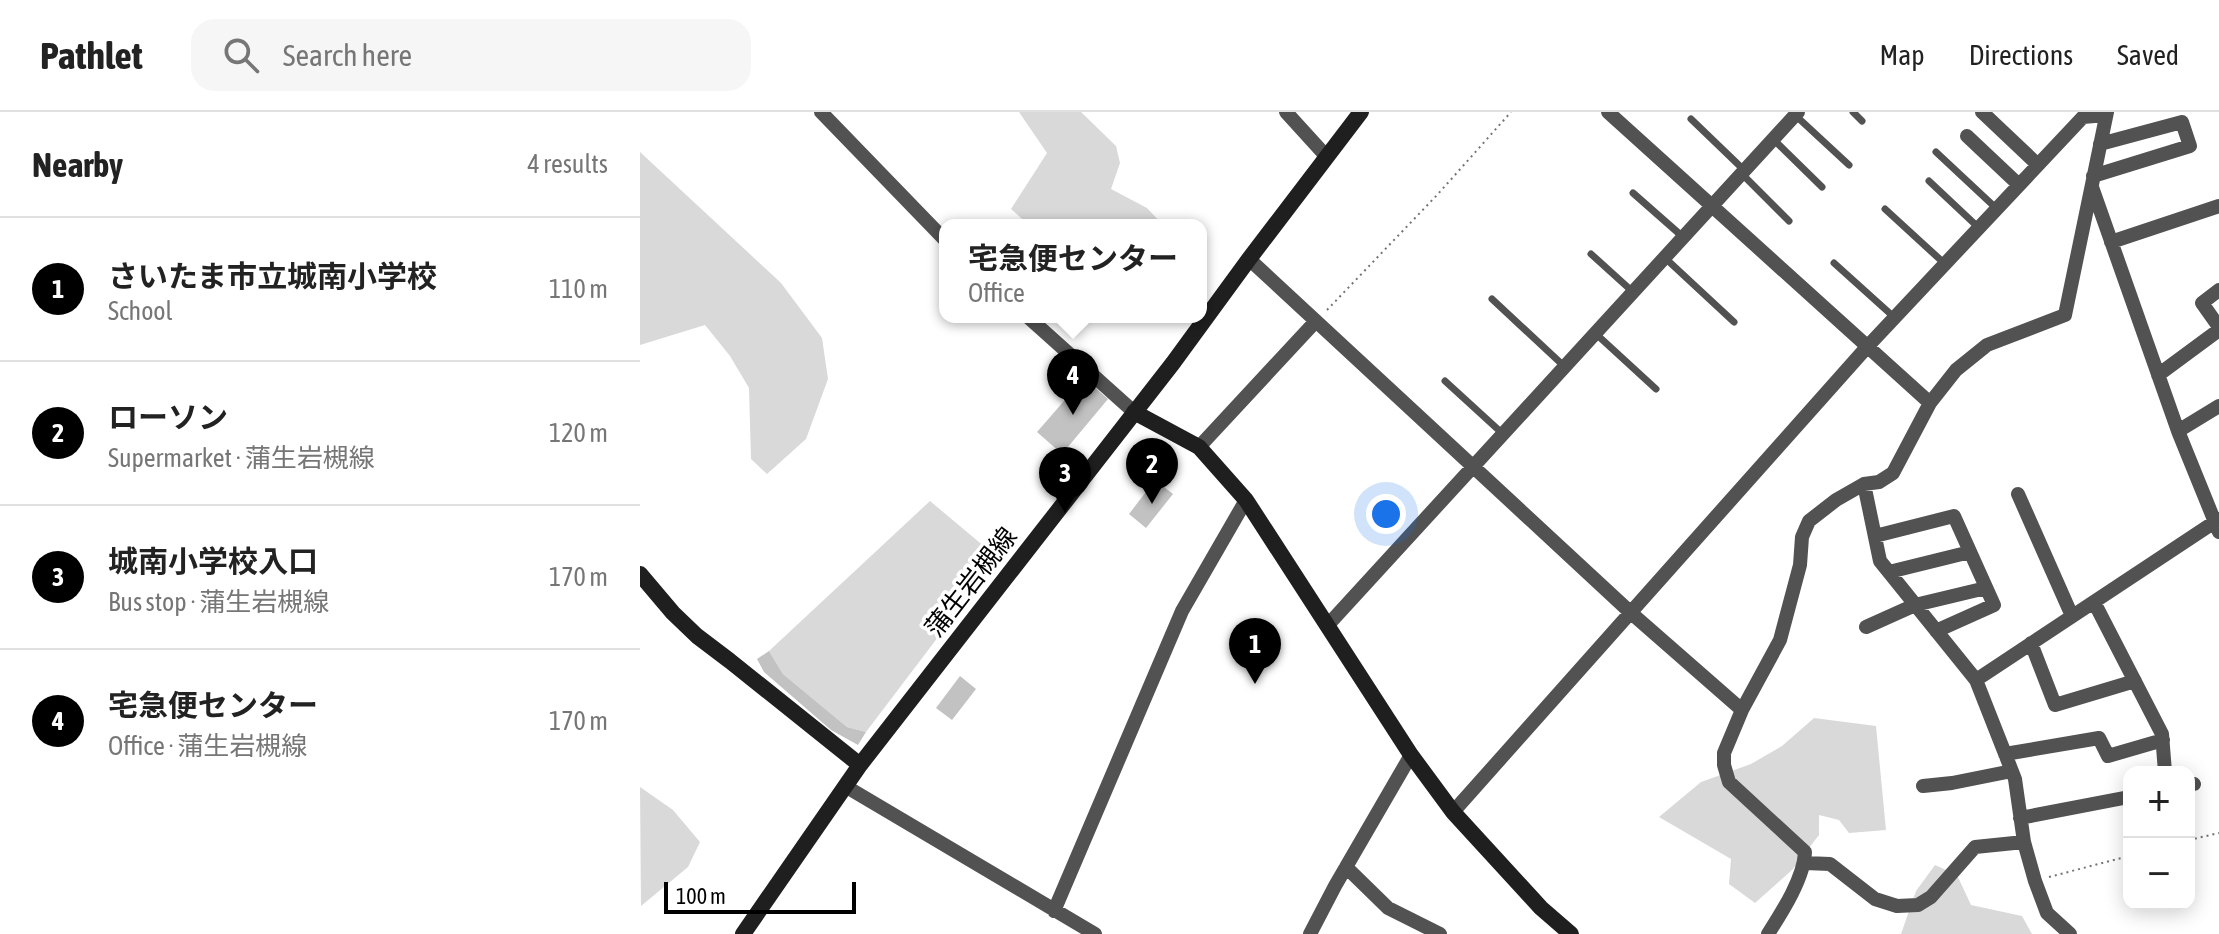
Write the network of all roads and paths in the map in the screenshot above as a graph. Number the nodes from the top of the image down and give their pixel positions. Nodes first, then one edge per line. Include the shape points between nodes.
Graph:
1 (821, 112) edge
2 (1286, 112) edge
3 (1361, 112) edge
4 (1511, 112) edge
5 (1608, 112) edge
6 (1853, 112) edge
7 (1982, 112) edge
8 (1796, 114) edge
9 (2107, 114) edge
10 (2080, 115) edge
11 (1691, 119) dead end
12 (1862, 121) dead end
13 (1967, 136) dead end
14 (1773, 139) junction
15 (2100, 144) junction
16 (1936, 152) dead end
17 (1326, 156) junction
18 (1849, 165) dead end
19 (2038, 165) junction
20 (1743, 172) junction
21 (2092, 180) junction
22 (1929, 181) dead end
23 (2019, 185) junction
24 (1822, 187) dead end
25 (1633, 193) dead end
26 (1711, 206) junction
27 (2219, 206) edge
28 (1885, 209) dead end
29 (1997, 209) junction
30 (1789, 221) dead end
31 (1979, 228) junction
32 (939, 234) edge
33 (1683, 237) junction
34 (2111, 242) junction
35 (1591, 254) dead end
36 (1664, 257) junction
37 (1249, 259) junction
38 (1834, 263) dead end
39 (1945, 264) junction
40 (2219, 290) edge
41 (1633, 292) junction
42 (1492, 299) dead end
43 (1207, 316) edge
44 (1895, 318) junction
45 (1316, 321) junction
46 (1734, 322) dead end
47 (1035, 323) edge
48 (1202, 323) edge
49 (2219, 329) edge
50 (1595, 333) junction
51 (1867, 347) junction
52 (1565, 367) junction
53 (2158, 375) junction
54 (1445, 381) dead end
55 (1656, 389) dead end
56 (1930, 403) junction
57 (2219, 406) edge
58 (1134, 412) junction
59 (2178, 431) junction
60 (1503, 434) junction
61 (1199, 447) junction
62 (1473, 467) junction
63 (1864, 484) junction
64 (2018, 494) dead end
65 (1246, 500) junction
66 (2218, 524) edge
67 (1875, 536) junction
68 (1970, 552) junction
69 (1889, 572) junction
70 (640, 574) edge
71 (1986, 588) junction
72 (2094, 602) junction
73 (1915, 605) junction
74 (1630, 612) junction
75 (2072, 616) junction
76 (1327, 626) junction
77 (1866, 627) dead end
78 (1936, 631) junction
79 (2031, 643) junction
80 (1976, 680) junction
81 (2135, 681) junction
82 (1742, 710) junction
83 (2163, 740) junction
84 (2005, 754) junction
85 (1411, 755) junction
86 (860, 765) junction
87 (2165, 766) edge
88 (2012, 771) junction
89 (845, 786) junction
90 (1923, 786) dead end
91 (2123, 798) edge
92 (1453, 812) junction
93 (2020, 818) junction
94 (2219, 833) edge
95 (2195, 839) edge
96 (2024, 842) junction
97 (2123, 858) edge
98 (1805, 863) junction
99 (1346, 867) junction
100 (2035, 881) junction
101 (1054, 911) junction
102 (743, 934) edge
103 (1095, 934) edge
104 (1310, 934) edge
105 (1440, 934) edge
106 (1571, 934) edge
107 (1768, 934) edge
108 (2070, 934) edge

1 - 32 street
2 - 17 street
3 - 17 main road, 蒲生岩槻線
4 - 45 path
5 - 26 street
6 - 12 lane
7 - 19 street
8 - 14 street
8 - 18 lane
9 - 10 street
9 - 15 street
10 - 19 street
11 - 20 lane
13 - 23 street
14 - 20 street
14 - 24 lane
15 - 21 street
15 - 21 street via 2182,122 2190,146
16 - 29 lane
17 - 37 main road, 蒲生岩槻線
19 - 23 street
20 - 26 street
20 - 30 lane
21 - 34 street
21 - 56 street via 2065,315 1987,345 1956,370
22 - 31 lane
23 - 29 street
25 - 33 lane
26 - 33 street
26 - 51 street
27 - 34 street
28 - 39 lane
29 - 31 street
31 - 39 street
33 - 36 street
34 - 53 street
35 - 41 lane
36 - 41 street
36 - 46 lane
37 - 43 main road, 蒲生岩槻線
37 - 45 street
38 - 44 lane
39 - 44 street
40 - 49 street via 2202,303
41 - 50 street
42 - 52 lane
44 - 51 street
45 - 61 street
45 - 62 street
47 - 58 street
48 - 58 main road, 蒲生岩槻線
49 - 53 street
50 - 52 street
50 - 55 lane
51 - 56 street
51 - 74 street
52 - 60 street
53 - 59 street
54 - 60 lane
56 - 63 street via 1893,473
57 - 59 street
58 - 61 main road
58 - 86 main road, 蒲生岩槻線
59 - 66 street
60 - 62 street
61 - 65 main road
62 - 74 street
62 - 76 street
63 - 67 street
63 - 82 street via 1809,521 1780,640
64 - 75 street
65 - 76 main road
65 - 101 street via 1182,611
66 - 72 street
67 - 68 street via 1954,516
67 - 69 street via 1880,561
68 - 69 street
68 - 71 street
69 - 73 street
70 - 86 main road via 697,636
71 - 73 street
71 - 78 street via 1994,605
72 - 75 street
72 - 81 street
73 - 77 street
73 - 78 street
74 - 82 street
74 - 92 street
75 - 79 street
76 - 85 main road
78 - 80 street
79 - 80 street
79 - 81 street via 2055,705
80 - 84 street
81 - 83 street
82 - 98 street via 1724,753 1729,782 1805,852
83 - 84 street via 2108,756 2099,738
83 - 87 street
84 - 88 street
85 - 92 main road
85 - 99 street
86 - 89 main road, 蒲生岩槻線
88 - 90 street
88 - 93 street
89 - 101 street
89 - 102 main road, 蒲生岩槻線
91 - 93 street
92 - 106 main road
93 - 96 street
94 - 95 path
96 - 98 street via 1975,847 1918,905 1875,899 1830,864
96 - 100 street
97 - 100 path
98 - 107 street
99 - 104 street
99 - 105 street via 1388,908
100 - 108 street via 2047,913
101 - 103 street

